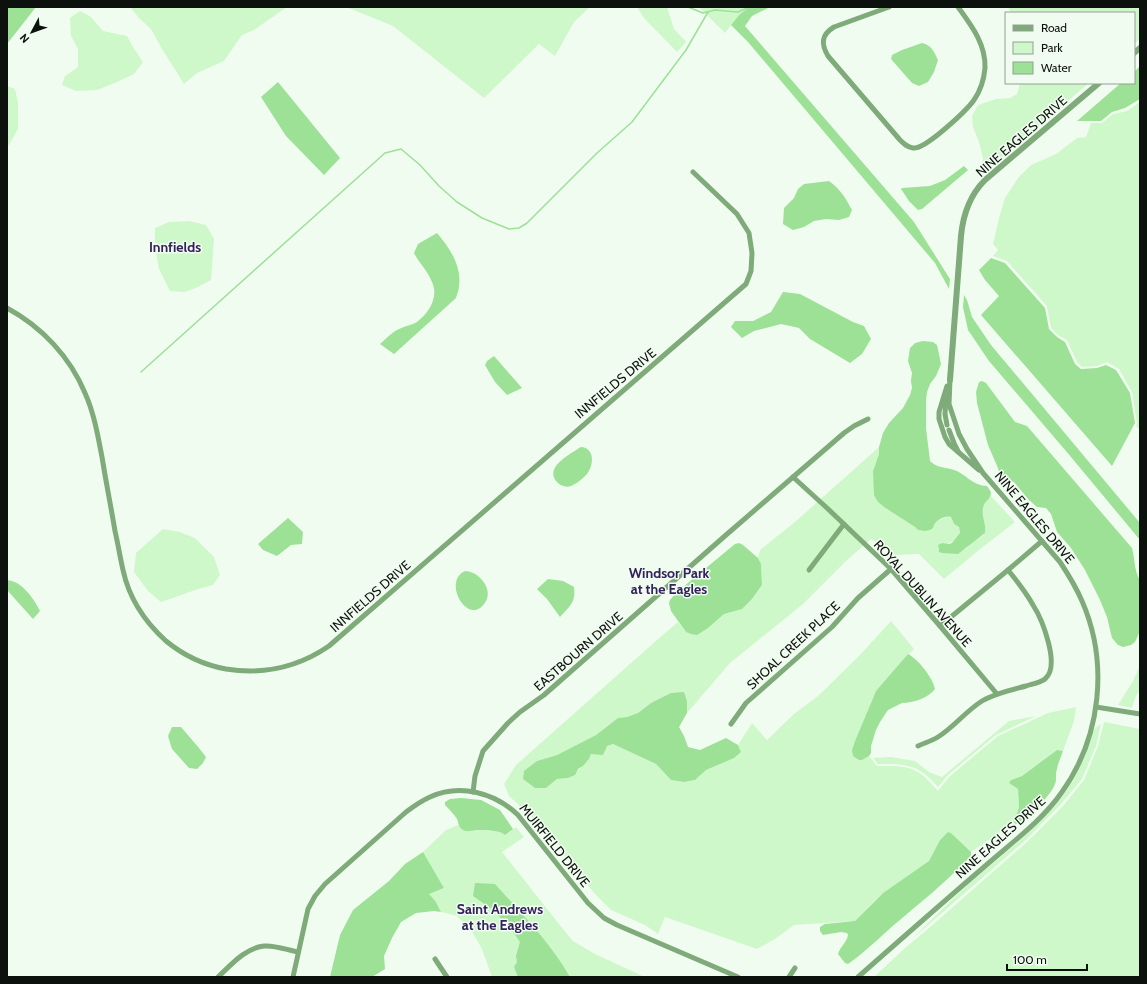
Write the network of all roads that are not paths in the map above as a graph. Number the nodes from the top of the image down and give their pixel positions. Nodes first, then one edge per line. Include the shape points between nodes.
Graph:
1 (889, 7) edge
2 (958, 7) edge
3 (1098, 84) edge
4 (693, 172) dead end
5 (7, 308) edge
6 (950, 380) junction
7 (868, 419) dead end
8 (961, 455) junction
9 (983, 473) junction
10 (794, 478) junction
11 (844, 524) junction
12 (1042, 541) junction
13 (891, 569) junction
14 (809, 570) dead end
15 (1008, 570) junction
16 (940, 626) junction
17 (997, 694) junction
18 (1096, 707) junction
19 (1140, 714) edge
20 (731, 724) dead end
21 (918, 746) dead end
22 (473, 792) junction
23 (298, 952) junction
24 (435, 959) dead end
25 (795, 968) dead end
26 (218, 977) edge
27 (293, 977) edge
28 (448, 977) edge
29 (738, 977) edge
30 (789, 977) edge
31 (858, 977) edge

1 - 2 street via 834,27 828,31 823,46 828,56 900,140 913,148 922,147 964,112 982,85 985,67 983,50 978,36
3 - 6 street, NINE EAGLES DRIVE via 985,180 968,204 962,227
4 - 5 street, INNFIELDS DRIVE via 737,214 749,233 751,270 746,284 333,642 310,657 281,668 250,671 208,665 184,654 153,628 134,600 123,570 97,433 86,394 78,377 56,347 37,328
6 - 8 street, NINE EAGLES DRIVE via 945,414 954,444
6 - 8 street, NINE EAGLES DRIVE via 939,419 944,437
6 - 9 street, NINE EAGLES DRIVE via 950,404 959,434
7 - 10 street, EASTBOURN DRIVE via 844,433
8 - 9 street, NINE EAGLES DRIVE
9 - 12 street, NINE EAGLES DRIVE
10 - 11 street, ROYAL DUBLIN AVENUE
10 - 22 street, EASTBOURN DRIVE via 504,727 483,751
11 - 13 street, ROYAL DUBLIN AVENUE
11 - 14 street
12 - 15 street
12 - 18 street, NINE EAGLES DRIVE via 1069,575 1088,615 1097,659
13 - 16 street, ROYAL DUBLIN AVENUE
13 - 20 street, SHOAL CREEK PLACE via 858,598 832,627 746,703
15 - 16 street
15 - 17 street via 1034,605 1047,636 1052,667 1049,675 1037,683
16 - 17 street, ROYAL DUBLIN AVENUE
17 - 21 street via 983,700 936,738
18 - 19 street
18 - 31 street, NINE EAGLES DRIVE via 1092,727 1080,759 1069,782 1051,806
22 - 23 street, MUIRFIELD DRIVE via 445,792 418,803 325,884 308,909
22 - 29 street, MUIRFIELD DRIVE via 484,794 509,806 588,903 604,918
23 - 26 street via 265,946 253,949
23 - 27 street, MUIRFIELD DRIVE
24 - 28 street
25 - 30 street

